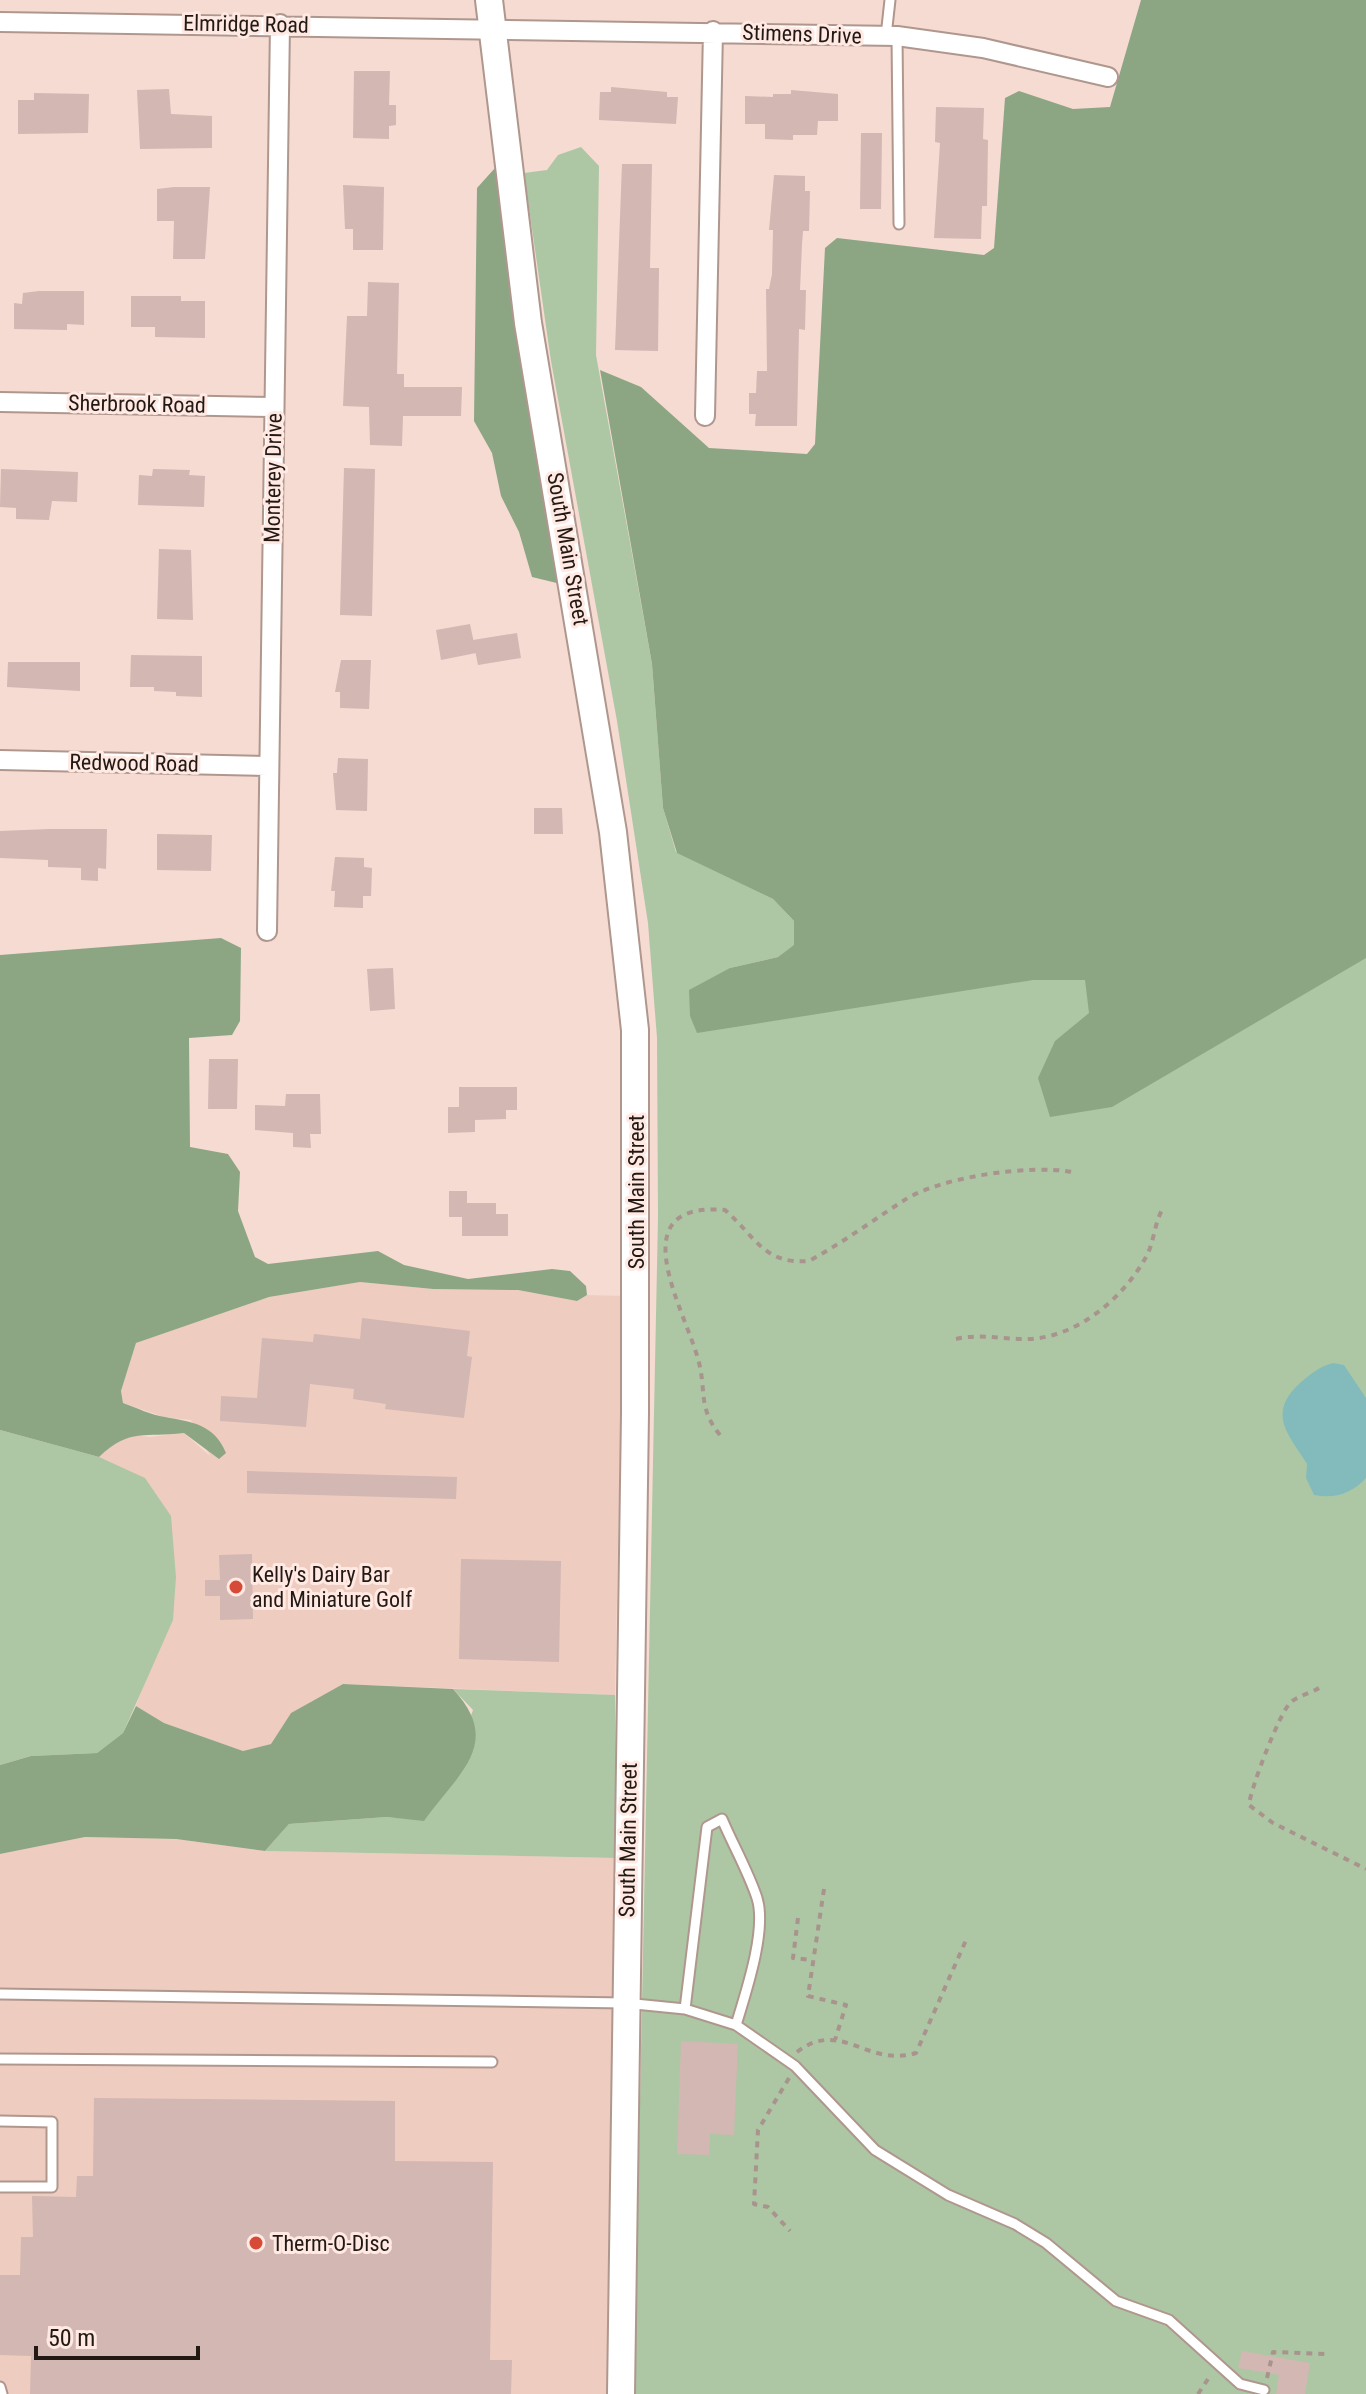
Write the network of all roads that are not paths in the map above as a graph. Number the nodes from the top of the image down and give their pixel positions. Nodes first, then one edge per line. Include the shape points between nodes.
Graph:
1 (489, 0) edge
2 (890, 0) edge
3 (0, 22) edge
4 (280, 24) junction
5 (492, 28) junction
6 (713, 31) junction
7 (891, 36) junction
8 (1108, 77) dead end
9 (899, 224) dead end
10 (0, 402) edge
11 (274, 407) junction
12 (705, 416) dead end
13 (0, 760) edge
14 (268, 766) junction
15 (267, 931) dead end
16 (0, 1994) edge
17 (625, 2003) junction
18 (685, 2009) junction
19 (736, 2025) junction
20 (0, 2059) edge
21 (492, 2062) dead end
22 (0, 2121) edge
23 (0, 2187) edge
24 (0, 2387) edge
25 (1265, 2388) road end
26 (2, 2394) edge
27 (621, 2394) edge

1 - 5 street, South Main Street
2 - 7 lane
3 - 4 street, Elmridge Road
4 - 5 street, Elmridge Road
4 - 11 street, Monterey Drive
5 - 6 street, Stimens Drive
5 - 17 street, South Main Street via 528,323 613,832 635,1030
6 - 7 street, Stimens Drive
6 - 12 street
7 - 8 street, Stimens Drive via 983,48
7 - 9 lane
10 - 11 street, Sherbrook Road
11 - 14 street, Monterey Drive
13 - 14 street, Redwood Road
14 - 15 street, Monterey Drive
16 - 17 lane
17 - 18 lane
17 - 27 street, South Main Street
18 - 19 lane
18 - 19 lane via 707,1827 722,1819 759,1911 748,1988
19 - 25 lane via 795,2066 875,2150 948,2195 1015,2224 1116,2301 1169,2320 1240,2384
20 - 21 lane
22 - 23 lane via 52,2122 52,2187
24 - 26 lane

